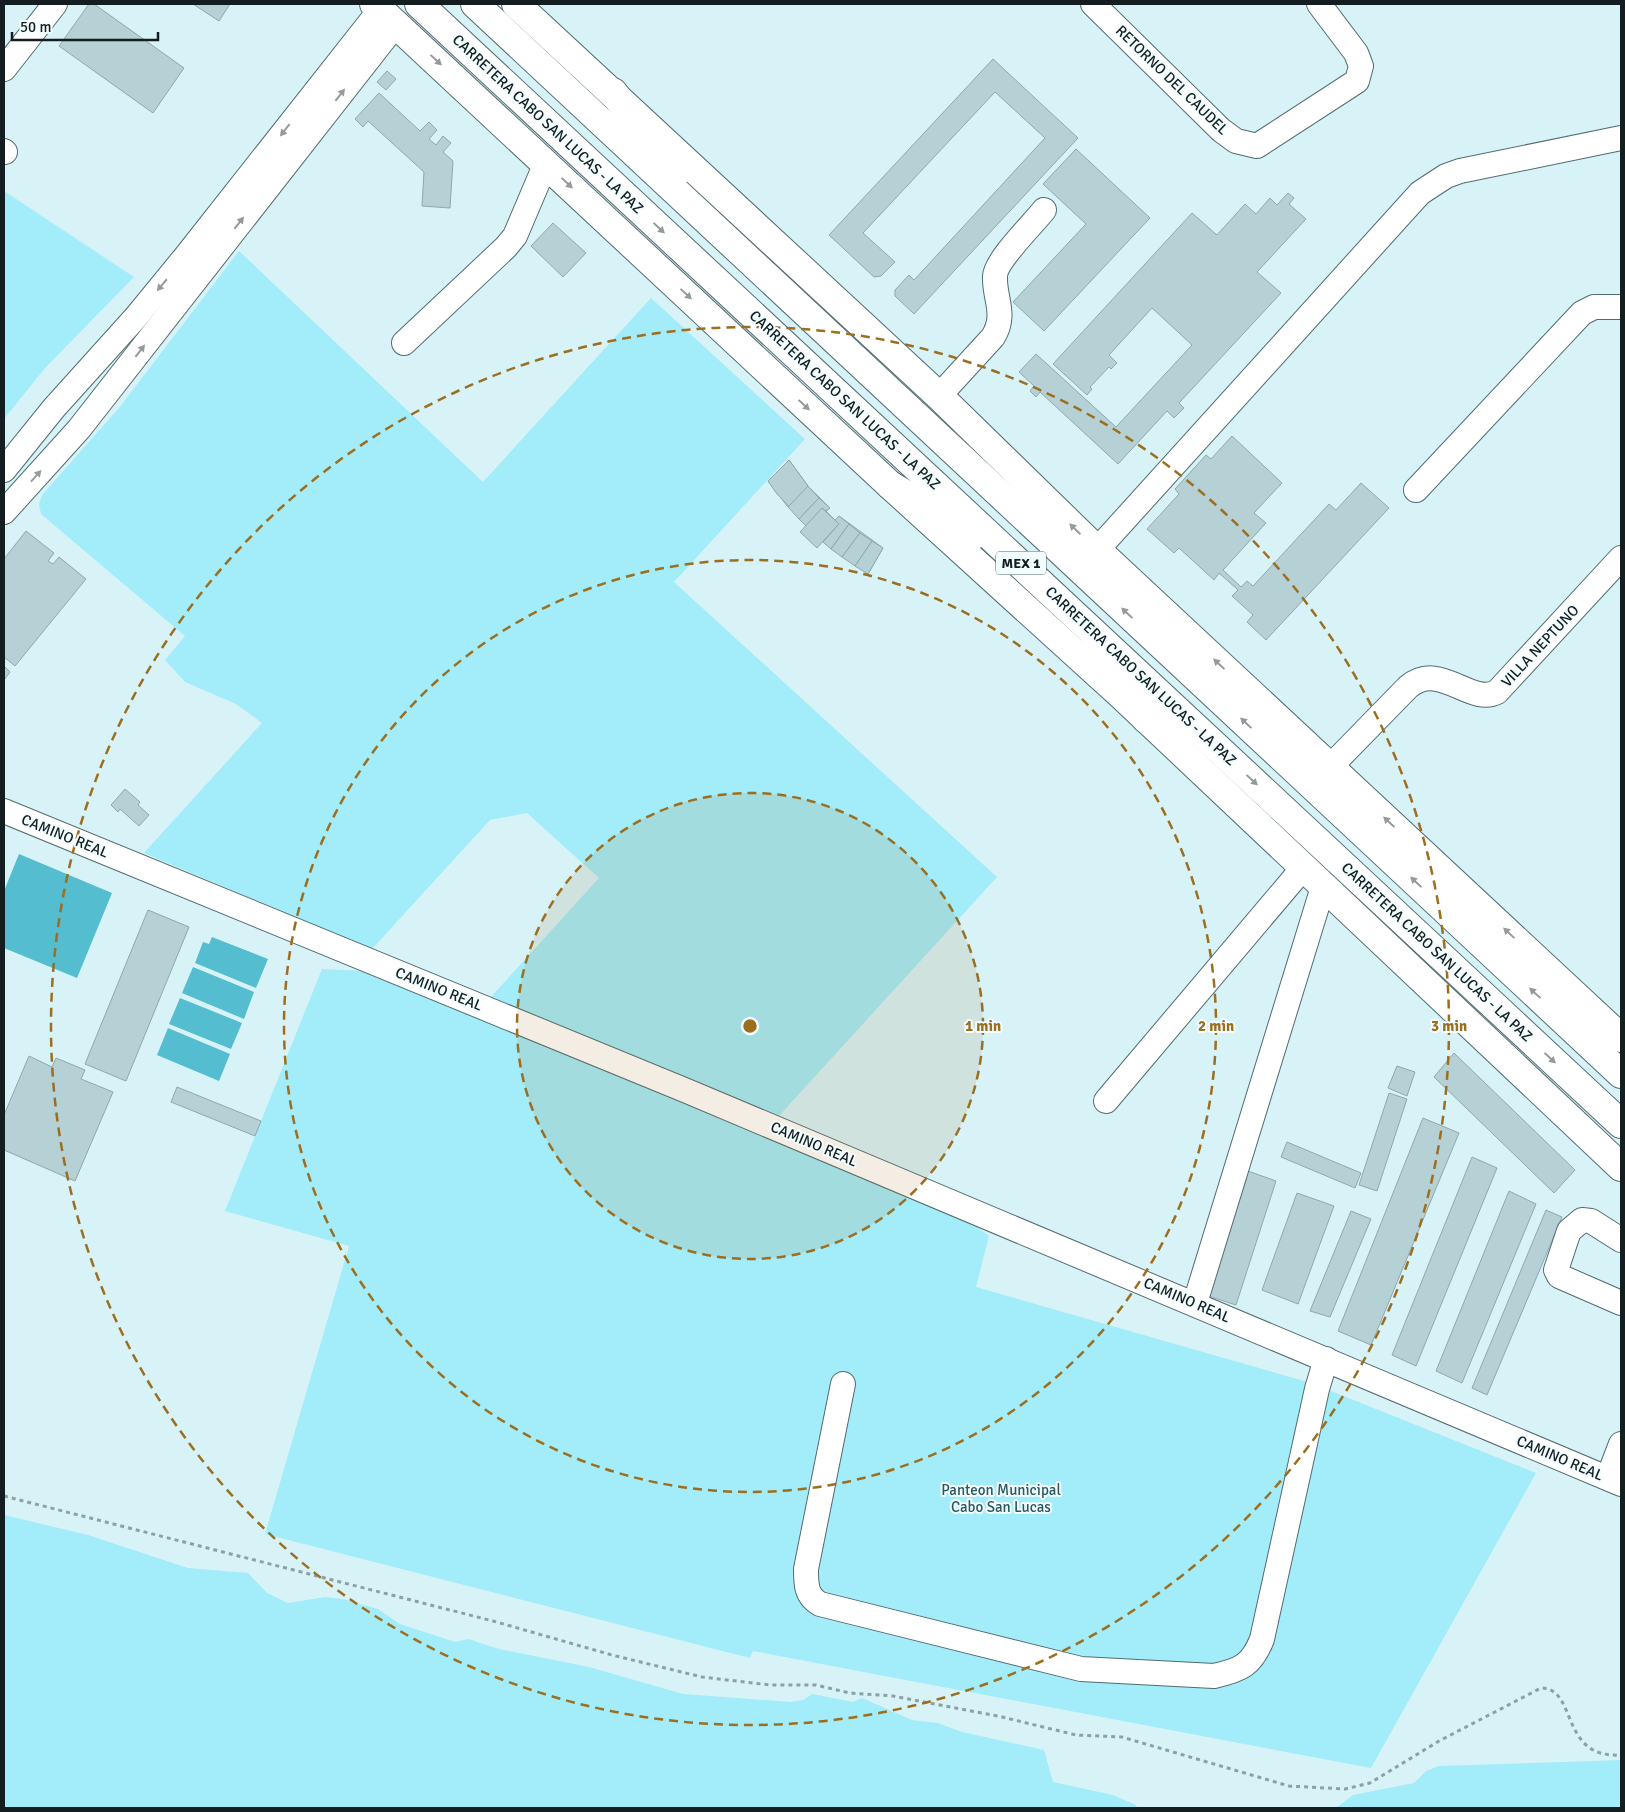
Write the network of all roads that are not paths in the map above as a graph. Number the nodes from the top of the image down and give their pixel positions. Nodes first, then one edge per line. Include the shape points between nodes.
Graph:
1 (55, 4) edge
2 (419, 4) edge
3 (475, 4) edge
4 (516, 4) edge
5 (1093, 4) edge
6 (1318, 4) edge
7 (377, 7) edge
8 (405, 32) junction
9 (4, 69) edge
10 (613, 92) junction
11 (1621, 138) edge
12 (546, 163) junction
13 (1044, 210) dead end
14 (720, 235) junction
15 (194, 263) junction
16 (1621, 307) edge
17 (404, 344) dead end
18 (939, 396) junction
19 (54, 408) junction
20 (79, 429) junction
21 (4, 470) edge
22 (890, 485) junction
23 (1416, 490) dead end
24 (4, 512) edge
25 (1097, 550) junction
26 (1621, 558) edge
27 (1019, 562) junction
28 (1047, 588) junction
29 (1146, 719) junction
30 (1330, 767) junction
31 (4, 811) edge
32 (1303, 868) junction
33 (1324, 887) junction
34 (1619, 1030) edge
35 (1621, 1074) edge
36 (1106, 1101) dead end
37 (1621, 1124) edge
38 (1621, 1167) edge
39 (1621, 1240) edge
40 (1195, 1303) junction
41 (1621, 1303) edge
42 (1326, 1359) junction
43 (843, 1384) dead end
44 (1621, 1444) edge
45 (1614, 1481) edge

1 - 9 street
2 -> 27 main road, CARRETERA CABO SAN LUCAS - LA PAZ / MEX 1
3 - 14 main road, MEX 1
4 - 10 main road
5 - 6 street, RETORNO DEL CAUDEL via 1221,130 1236,141 1257,146 1357,81 1361,66 1356,53
7 - 8 main road
7 -> 15 street
8 -> 12 main road
15 -> 8 street via 388,34 396,30
10 - 14 main road
10 - 18 main road
11 - 25 street via 1460,171 1420,193
12 - 17 street via 515,236
12 -> 22 main road
13 - 18 street via 1000,263 995,274 1001,318 999,328
35 -> 14 main road, MEX 1
15 -> 19 street via 136,316
20 -> 15 street
16 - 23 street via 1594,307 1582,313
25 -> 18 main road
19 - 20 street
19 - 21 street
24 -> 20 street
22 - 27 main road
22 - 29 main road
30 -> 25 main road
26 - 30 street, VILLA NEPTUNO via 1497,692 1484,694 1435,678 1421,679 1408,688
27 - 28 main road, CARRETERA CABO SAN LUCAS - LA PAZ / MEX 1
28 - 29 main road
28 -> 37 main road, CARRETERA CABO SAN LUCAS - LA PAZ / MEX 1
29 - 32 main road
34 -> 30 main road
31 - 40 street, CAMINO REAL
32 - 33 main road
32 - 36 street
33 - 38 main road
33 - 40 street
39 - 41 street via 1591,1221 1582,1220 1569,1231 1556,1270 1559,1276
40 - 42 street, CAMINO REAL
42 - 43 street via 1257,1654 1248,1664 1214,1676 1081,1669 820,1604 811,1599 806,1586 806,1570
42 - 45 street, CAMINO REAL
44 - 45 street

